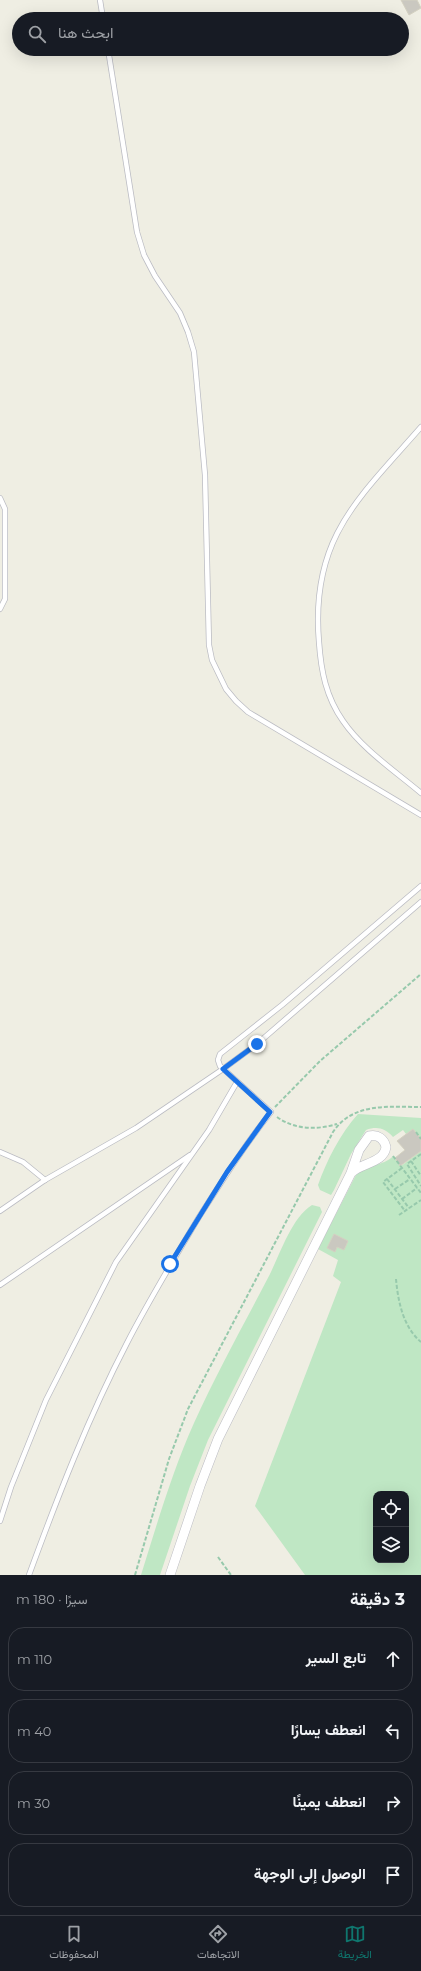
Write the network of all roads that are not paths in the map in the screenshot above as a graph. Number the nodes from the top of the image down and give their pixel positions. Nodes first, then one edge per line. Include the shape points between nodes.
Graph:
1 (100, 0) edge
2 (102, 12) edge
3 (109, 56) edge
4 (421, 427) edge
5 (0, 498) edge
6 (0, 609) edge
7 (421, 792) edge
8 (421, 815) edge
9 (421, 886) edge
10 (421, 902) edge
11 (223, 1069) junction
12 (236, 1082) junction
13 (0, 1152) edge
14 (193, 1153) junction
15 (351, 1172) junction
16 (45, 1180) junction
17 (0, 1211) edge
18 (0, 1285) edge
19 (0, 1521) edge
20 (29, 1575) edge
21 (170, 1575) edge

1 - 2 lane
3 - 8 lane via 137,232 144,255 155,276 180,313 194,352 205,475 209,644 218,675 236,701 248,712
4 - 7 lane via 344,519 329,548 320,580 316,613 321,667 333,705 357,737
5 - 6 lane via 5,509 5,599
9 - 11 lane via 282,1005 224,1049 218,1060
10 - 11 lane via 257,1044
11 - 12 lane
11 - 16 lane via 136,1128
12 - 14 lane
12 - 20 lane via 270,1112 227,1172 170,1264 126,1344 88,1426
13 - 16 lane via 24,1162
14 - 18 lane
14 - 19 lane via 116,1262 46,1400
15 - 15 street via 380,1158 386,1147 378,1136 367,1138 355,1157
15 - 21 street via 218,1439
16 - 17 lane

